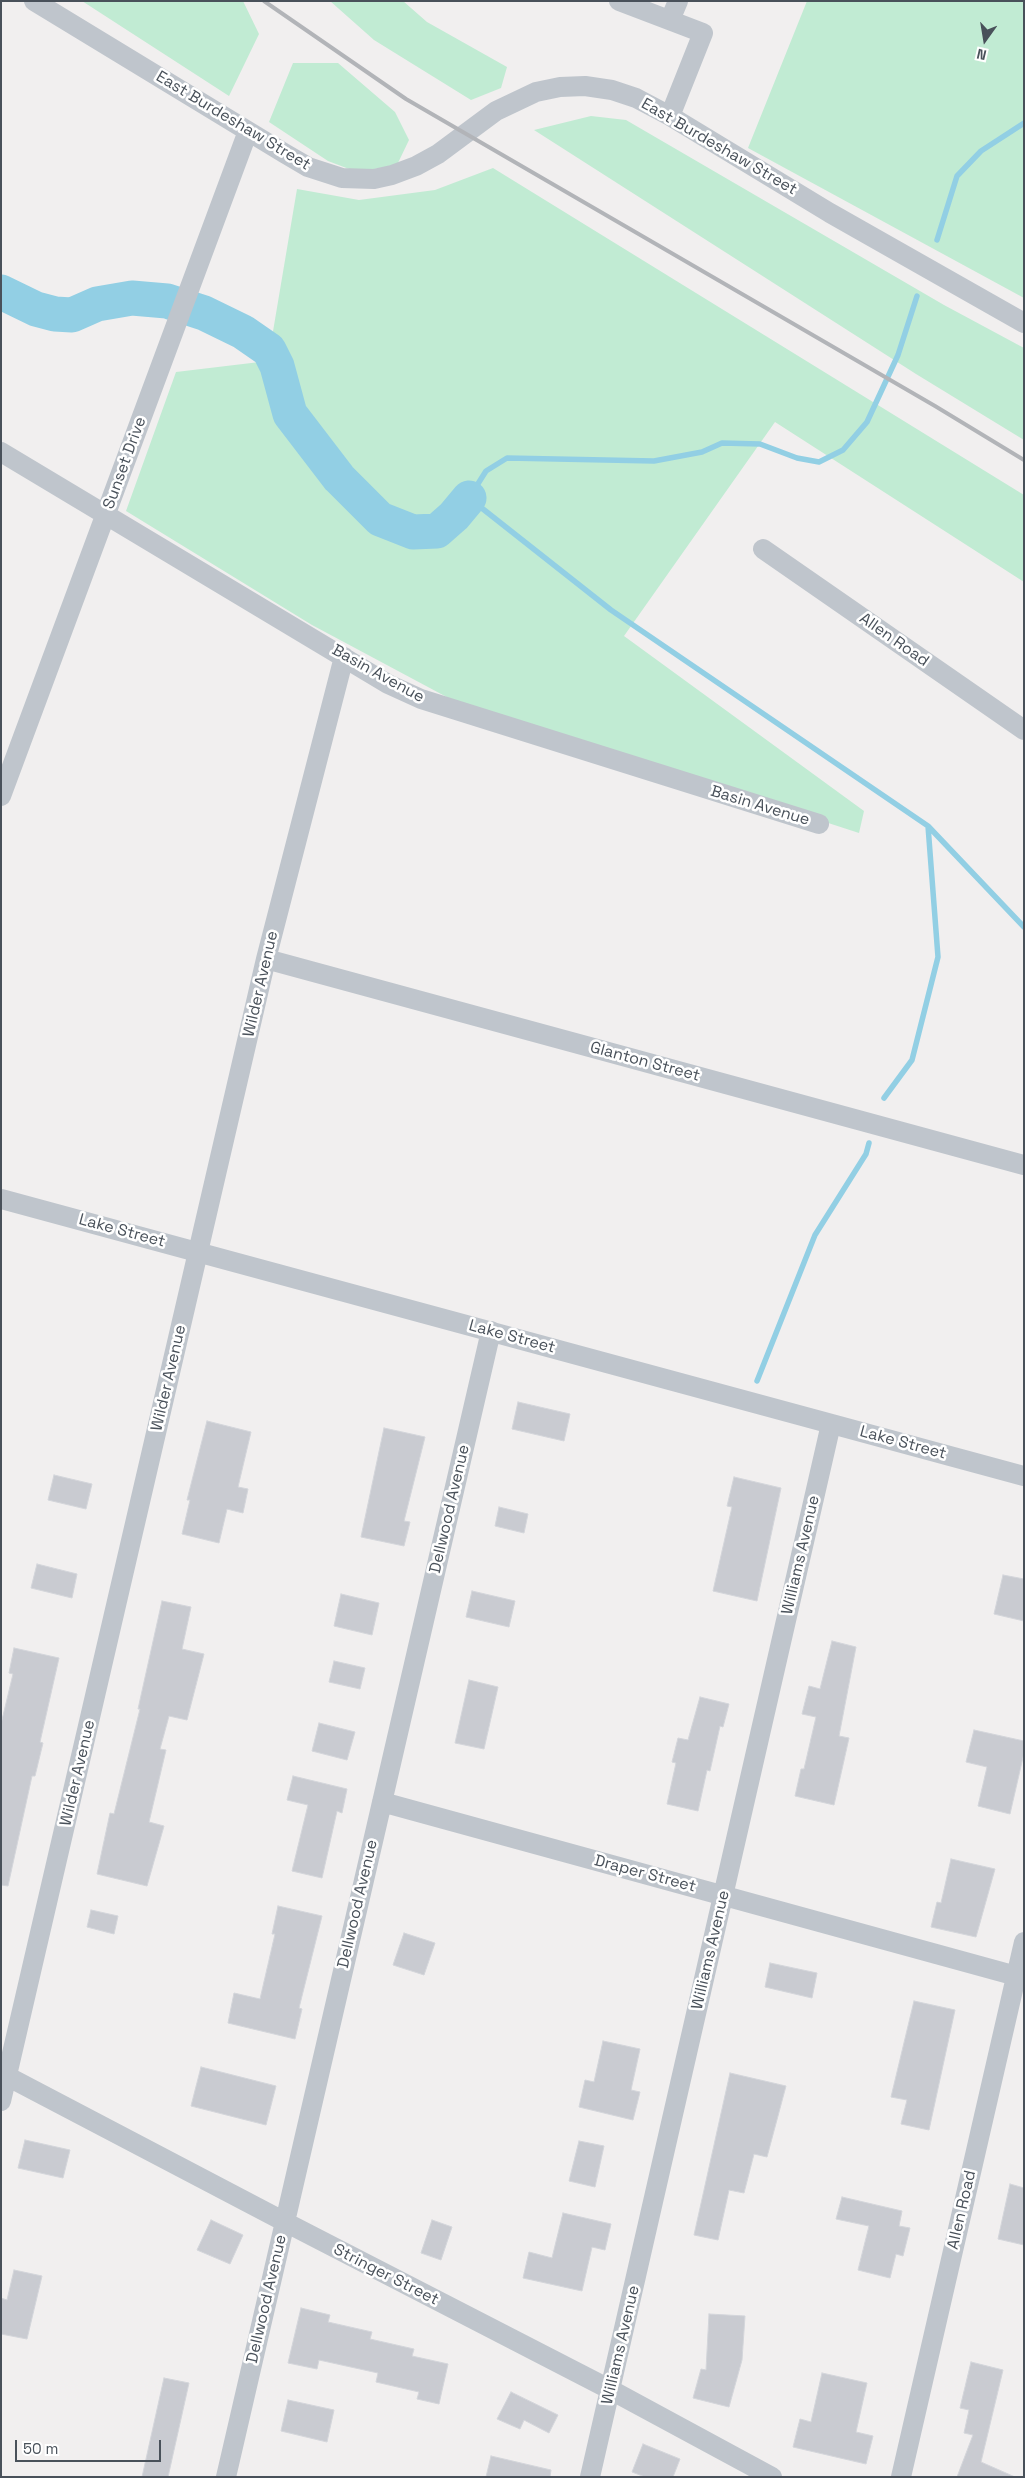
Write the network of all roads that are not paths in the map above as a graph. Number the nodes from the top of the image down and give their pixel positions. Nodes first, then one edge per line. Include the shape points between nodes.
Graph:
1 (34, 1) edge
2 (619, 1) edge
3 (678, 1) edge
4 (670, 20) junction
5 (670, 116) junction
6 (248, 131) junction
7 (1024, 323) edge
8 (1, 452) edge
9 (106, 514) junction
10 (763, 549) dead end
11 (344, 657) junction
12 (1024, 730) edge
13 (1, 796) edge
14 (820, 824) dead end
15 (266, 959) junction
16 (1024, 1165) edge
17 (1, 1199) edge
18 (198, 1252) junction
19 (491, 1331) junction
20 (831, 1424) junction
21 (1024, 1476) edge
22 (382, 1802) junction
23 (724, 1896) junction
24 (1024, 1942) edge
25 (1020, 1977) edge
26 (4, 2074) edge
27 (1, 2101) edge
28 (285, 2222) junction
29 (611, 2390) junction
30 (226, 2477) edge
31 (590, 2477) edge
32 (772, 2477) edge
33 (901, 2477) edge

1 - 6 street, East Burdeshaw Street
2 - 4 street
3 - 4 street
4 - 5 street via 703,33
5 - 6 street, East Burdeshaw Street via 636,98 612,90 560,87 536,92 496,111 438,154 416,166 392,175 360,179 342,178 308,167
5 - 7 street, East Burdeshaw Street
6 - 9 street, Sunset Drive
8 - 9 street, Basin Avenue
9 - 11 street, Basin Avenue
9 - 13 street, Sunset Drive
10 - 12 street, Allen Road
11 - 14 street, Basin Avenue via 388,684 455,712
11 - 15 street, Wilder Avenue
15 - 16 street, Glanton Street
15 - 18 street, Wilder Avenue
17 - 18 street, Lake Street
18 - 19 street, Lake Street
18 - 26 street, Wilder Avenue
19 - 20 street, Lake Street
19 - 22 street, Dellwood Avenue
20 - 21 street, Lake Street
20 - 23 street, Williams Avenue
22 - 23 street, Draper Street
22 - 28 street, Dellwood Avenue
23 - 25 street, Draper Street
23 - 29 street, Williams Avenue
24 - 25 street, Allen Road
25 - 33 street, Allen Road
26 - 27 street, Wilder Avenue
26 - 28 street, Stringer Street
28 - 29 street, Stringer Street
28 - 30 street, Dellwood Avenue
29 - 31 street, Williams Avenue
29 - 32 street, Stringer Street

